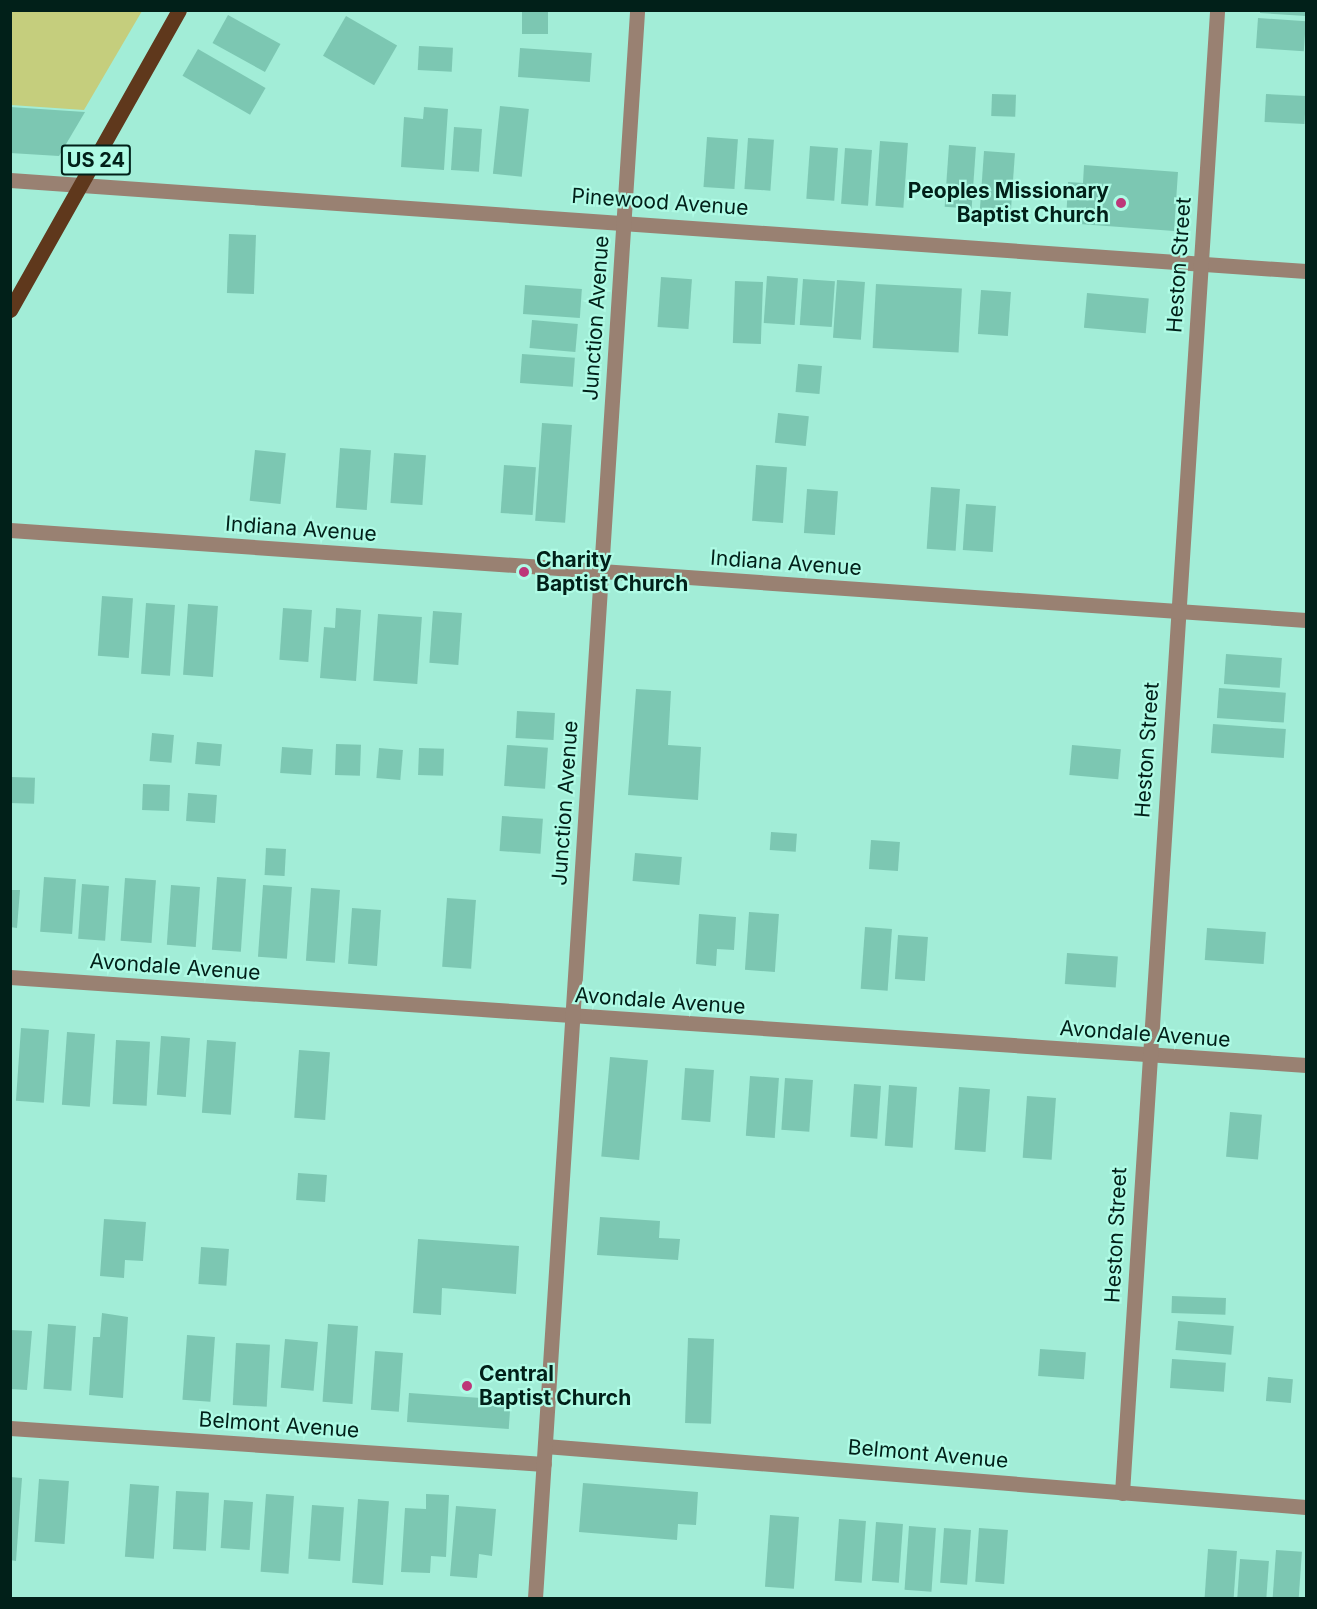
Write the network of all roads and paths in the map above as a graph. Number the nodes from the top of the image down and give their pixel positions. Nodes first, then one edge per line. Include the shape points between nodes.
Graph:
1 (179, 10) edge
2 (637, 10) edge
3 (1216, 10) edge
4 (10, 180) edge
5 (80, 189) junction
6 (623, 219) junction
7 (1200, 263) junction
8 (1306, 271) edge
9 (10, 310) edge
10 (10, 530) edge
11 (601, 571) junction
12 (1177, 612) junction
13 (1306, 620) edge
14 (10, 977) edge
15 (573, 1017) junction
16 (1148, 1054) junction
17 (1306, 1065) edge
18 (10, 1428) edge
19 (545, 1446) junction
20 (544, 1464) junction
21 (1122, 1492) junction
22 (1306, 1507) edge
23 (535, 1599) edge

1 - 5 main road, US 24
2 - 6 street, Junction Avenue
3 - 7 street, Heston Street
4 - 5 street, Pinewood Avenue
5 - 6 street, Pinewood Avenue
5 - 9 main road, US 24
6 - 7 street, Pinewood Avenue
6 - 11 street, Junction Avenue
7 - 8 street, Pinewood Avenue
7 - 12 street, Heston Street
10 - 11 street, Indiana Avenue
11 - 12 street, Indiana Avenue
11 - 15 street, Junction Avenue
12 - 13 street, Indiana Avenue
12 - 16 street, Heston Street
14 - 15 street, Avondale Avenue
15 - 16 street, Avondale Avenue
15 - 19 street, Junction Avenue
16 - 17 street, Avondale Avenue
16 - 21 street, Heston Street
18 - 20 street, Belmont Avenue
19 - 20 street, Junction Avenue
19 - 21 street, Belmont Avenue
20 - 23 street, Junction Avenue
21 - 22 street, Belmont Avenue

